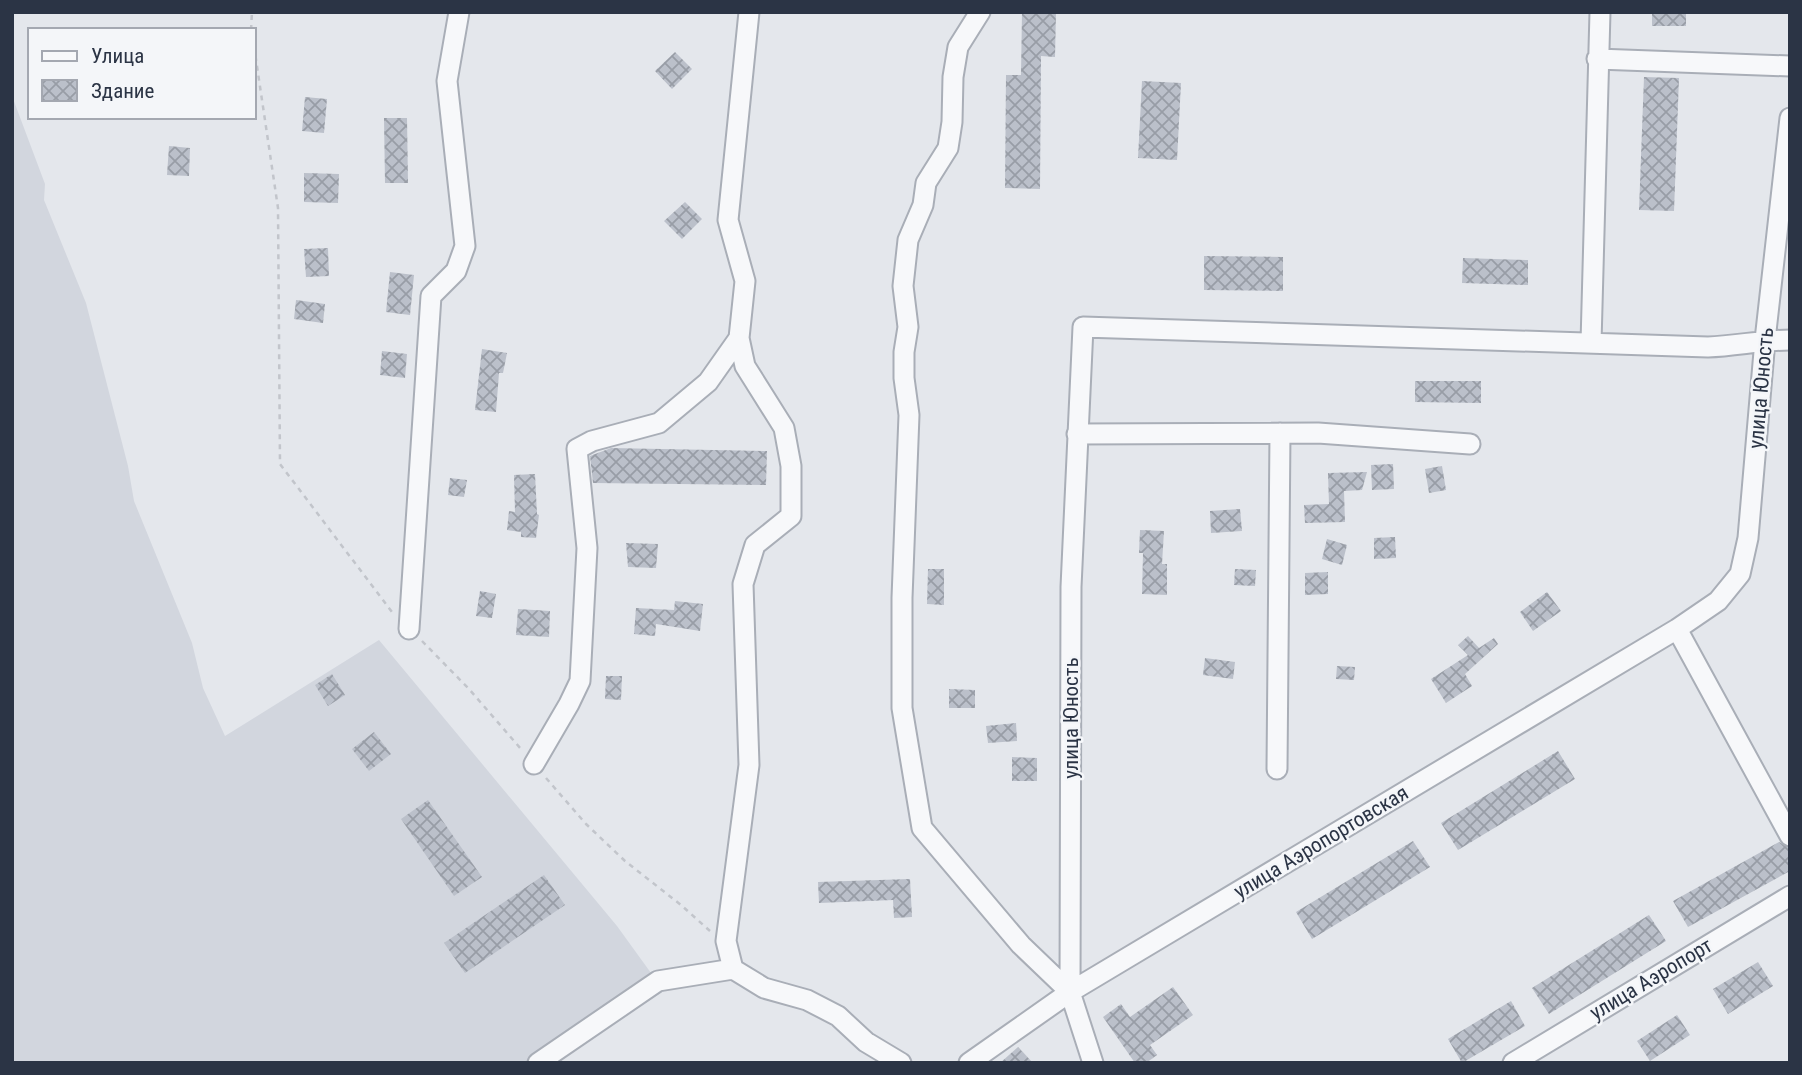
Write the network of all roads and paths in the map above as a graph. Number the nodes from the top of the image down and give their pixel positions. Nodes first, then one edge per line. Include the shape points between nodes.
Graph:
1 (459, 12) edge
2 (749, 12) edge
3 (980, 12) edge
4 (1600, 12) edge
5 (1597, 59) junction
6 (1790, 66) edge
7 (1790, 118) edge
8 (739, 338) junction
9 (1765, 340) junction
10 (1790, 340) edge
11 (1591, 343) junction
12 (1280, 433) junction
13 (1077, 439) junction
14 (1470, 444) dead end
15 (409, 629) dead end
16 (1677, 629) junction
17 (534, 764) dead end
18 (1277, 769) dead end
19 (1790, 836) edge
20 (1790, 897) edge
21 (733, 969) junction
22 (1070, 992) junction
23 (538, 1063) edge
24 (901, 1063) edge
25 (969, 1063) edge
26 (1093, 1063) edge
27 (1513, 1063) edge

1 - 15 street via 447,81 465,246 456,271 431,296
2 - 8 street via 728,220 745,281
3 - 22 street via 958,47 948,148 926,183 923,205 908,240 903,286 909,415 902,708 922,828 1021,945
4 - 5 street
5 - 6 street
5 - 11 street
7 - 9 street, улица Юность
8 - 17 street via 708,382 659,423 577,449 587,548 580,681
8 - 21 street via 745,366 784,428 791,466 791,516 755,545 743,584 749,765 726,940
9 - 10 street
9 - 11 street via 1708,347
9 - 16 street, улица Юность via 1748,538 1740,574 1718,601
11 - 13 street, улица Юность via 1083,327
12 - 13 street
12 - 14 street
12 - 18 street
13 - 22 street, улица Юность via 1071,587
16 - 19 street
16 - 22 street, улица Аэропортовская
20 - 27 street, улица Аэропорт
21 - 23 street via 658,981
21 - 24 street via 764,988 807,1000 838,1016 866,1042
22 - 25 street, улица Аэропортовская
22 - 26 street

